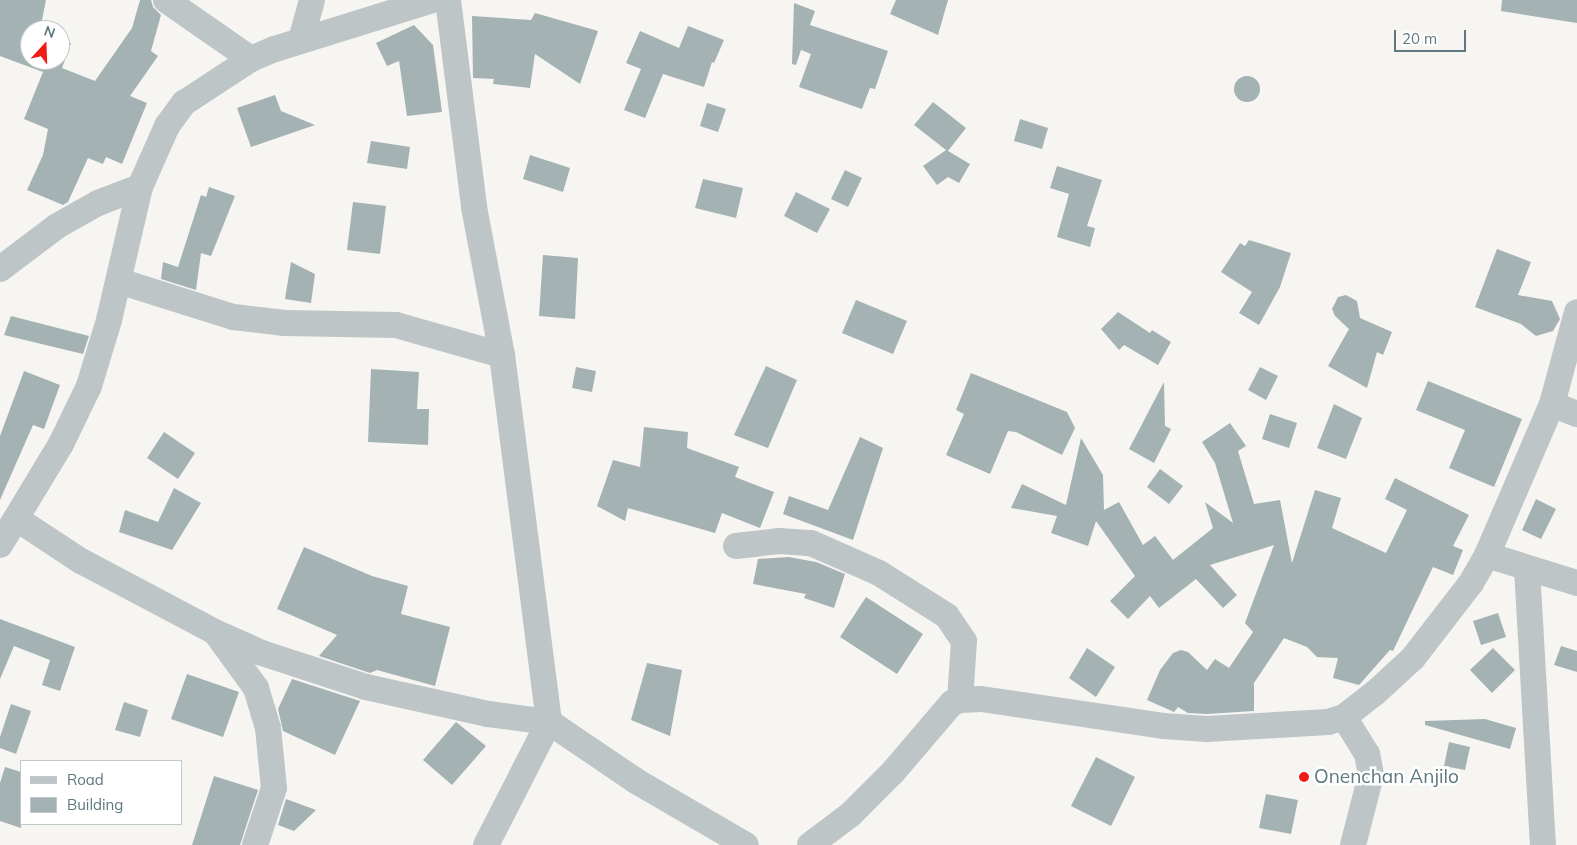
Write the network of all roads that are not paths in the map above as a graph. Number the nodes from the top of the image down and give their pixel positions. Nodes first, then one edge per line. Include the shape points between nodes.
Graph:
1 (166, 0) edge
2 (312, 0) edge
3 (432, 0) edge
4 (448, 0) edge
5 (301, 40) junction
6 (251, 60) junction
7 (140, 187) junction
8 (0, 269) edge
9 (119, 281) junction
10 (1577, 312) edge
11 (502, 355) junction
12 (1552, 404) junction
13 (1577, 414) edge
14 (17, 519) junction
15 (0, 545) edge
16 (736, 546) dead end
17 (1487, 555) junction
18 (1527, 569) junction
19 (1577, 583) edge
20 (215, 632) junction
21 (960, 700) junction
22 (1344, 717) junction
23 (549, 722) junction
24 (255, 845) edge
25 (486, 845) edge
26 (746, 845) edge
27 (810, 845) edge
28 (1353, 845) edge
29 (1543, 845) edge

1 - 6 street
2 - 5 street
3 - 5 street
4 - 11 street via 474,207
5 - 6 street
6 - 7 street via 184,103 167,126
7 - 8 street via 98,203 56,226
7 - 9 street
9 - 11 street via 233,317 396,325
9 - 14 street via 89,386 61,444
10 - 12 street
11 - 23 street
12 - 13 street
12 - 17 street
14 - 15 street
14 - 20 street via 81,561
16 - 21 street via 780,541 810,543 879,573 947,616 964,641
17 - 18 street
17 - 22 street via 1471,583 1413,658
18 - 19 street
18 - 29 street
20 - 23 street via 271,656 366,687 488,714
20 - 24 street via 256,688 268,728 274,788
21 - 22 street via 981,699 1163,726 1208,729 1328,722
21 - 27 street via 952,703 893,772 850,815
22 - 28 street via 1367,754 1371,775
23 - 25 street
23 - 26 street via 636,781

